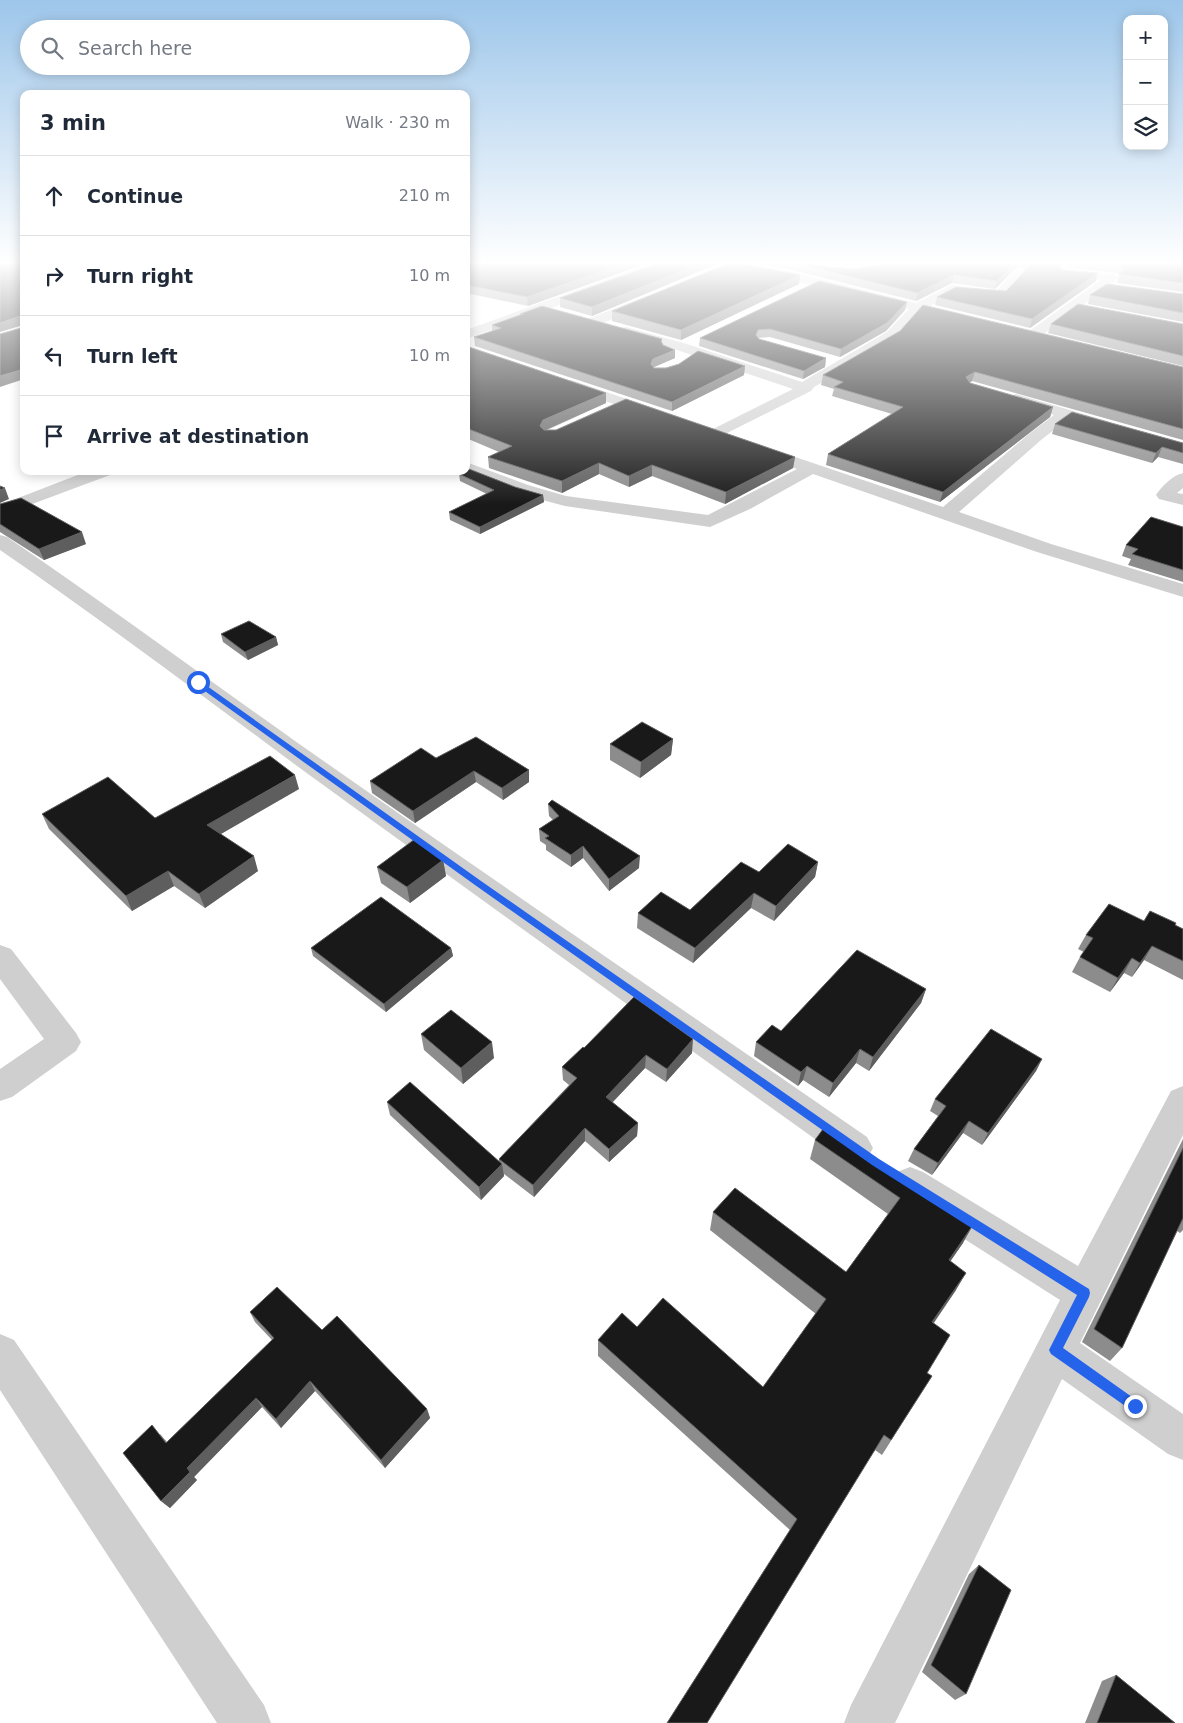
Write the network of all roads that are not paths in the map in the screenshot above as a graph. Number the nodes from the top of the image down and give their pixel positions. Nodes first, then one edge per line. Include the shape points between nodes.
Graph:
1 (648, 344) edge
2 (671, 344) edge
3 (687, 344) edge
4 (875, 344) edge
5 (682, 347) junction
6 (821, 359) edge
7 (685, 362) edge
8 (840, 364) junction
9 (555, 378) edge
10 (806, 388) junction
11 (1004, 396) edge
12 (623, 403) junction
13 (607, 410) edge
14 (1066, 413) junction
15 (669, 418) edge
16 (697, 428) edge
17 (1120, 429) edge
18 (715, 434) junction
19 (732, 440) edge
20 (750, 446) edge
21 (811, 468) junction
22 (470, 469) edge
23 (94, 475) edge
24 (1183, 478) edge
25 (1183, 500) edge
26 (0, 511) edge
27 (946, 514) junction
28 (0, 541) edge
29 (1183, 591) edge
30 (0, 957) edge
31 (0, 1088) edge
32 (1183, 1101) edge
33 (1085, 1293) junction
34 (1055, 1350) junction
35 (0, 1354) edge
36 (1183, 1440) edge
37 (246, 1723) edge
38 (869, 1723) edge

1 - 7 street via 690,357
2 - 5 street
3 - 5 street
4 - 8 street
5 - 10 street
6 - 8 street
8 - 10 street
9 - 12 street
10 - 18 street
11 - 14 street
12 - 13 street
12 - 15 street
14 - 17 street
14 - 27 street
16 - 18 street
18 - 19 street
20 - 21 street
21 - 22 street via 744,506 710,521 565,500 522,489
21 - 27 street
23 - 26 street
24 - 25 street via 1165,495
27 - 29 street
28 - 33 street via 91,603 470,878 880,1165
30 - 31 street via 65,1042
32 - 33 street
33 - 34 street
34 - 36 street
34 - 38 street
35 - 37 street

